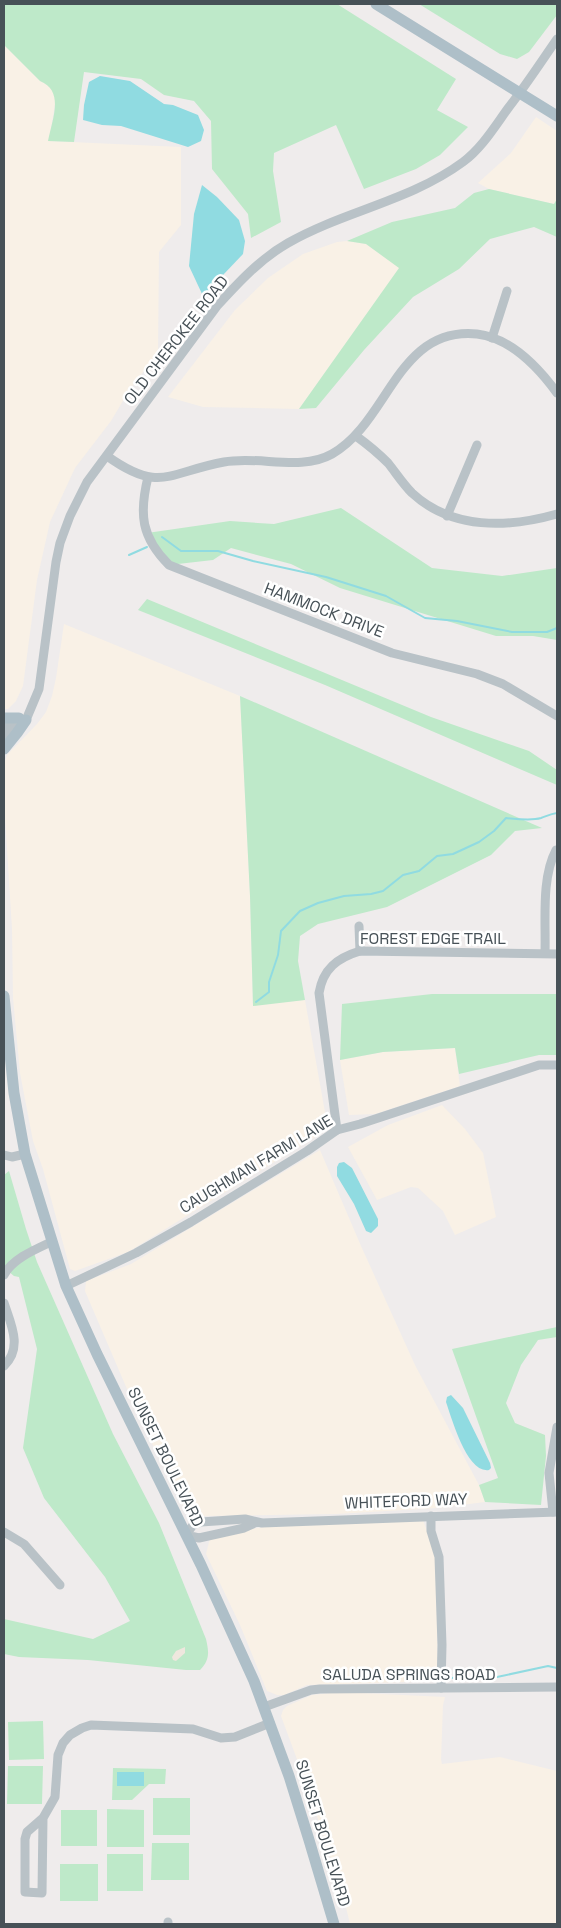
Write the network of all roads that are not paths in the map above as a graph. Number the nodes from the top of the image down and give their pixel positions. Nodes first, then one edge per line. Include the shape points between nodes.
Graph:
1 (376, 4) edge
2 (557, 39) edge
3 (520, 93) junction
4 (557, 116) edge
5 (507, 291) dead end
6 (492, 338) junction
7 (557, 393) edge
8 (356, 436) junction
9 (477, 446) dead end
10 (107, 456) junction
11 (148, 477) junction
12 (557, 514) edge
13 (447, 516) junction
14 (25, 716) junction
15 (557, 716) edge
16 (4, 718) edge
17 (4, 727) edge
18 (4, 736) edge
19 (4, 749) edge
20 (556, 850) dead end
21 (358, 926) dead end
22 (360, 951) junction
23 (546, 953) junction
24 (557, 954) edge
25 (4, 996) edge
26 (7, 1062) edge
27 (557, 1065) edge
28 (337, 1130) junction
29 (25, 1154) junction
30 (4, 1156) edge
31 (51, 1242) junction
32 (4, 1275) edge
33 (66, 1286) junction
34 (4, 1303) edge
35 (4, 1366) edge
36 (557, 1427) edge
37 (556, 1440) edge
38 (555, 1512) edge
39 (431, 1516) junction
40 (257, 1522) junction
41 (4, 1532) edge
42 (186, 1535) junction
43 (60, 1585) dead end
44 (442, 1688) junction
45 (557, 1688) edge
46 (264, 1707) junction
47 (270, 1722) junction
48 (43, 1818) junction
49 (334, 1924) edge

1 - 3 main road
2 - 3 street, OLD CHEROKEE ROAD
3 - 4 main road
3 - 10 street, OLD CHEROKEE ROAD via 478,148 449,172 415,190 288,244 246,276 212,314
5 - 6 street
6 - 7 street via 517,351
6 - 8 street via 476,334 454,335 423,348 408,362
8 - 11 street via 342,448 318,459 299,462 237,460 176,476
8 - 13 street via 387,463 414,495
9 - 13 street
10 - 11 street via 128,471
10 - 14 street, OLD CHEROKEE ROAD via 76,502 60,544 40,684
11 - 15 street, HAMMOCK DRIVE via 142,513 145,528 159,555 169,565 392,653 477,674 503,684
12 - 13 street via 488,523
14 - 16 main road
14 - 17 street
14 - 18 street
14 - 19 main road
20 - 23 street via 550,860 547,881
21 - 22 street
22 - 23 street, FOREST EDGE TRAIL
22 - 28 street, FOREST EDGE TRAIL via 334,963 325,974 319,993
23 - 24 street, FOREST EDGE TRAIL
25 - 26 main road, SUNSET BOULEVARD
26 - 29 main road, SUNSET BOULEVARD
27 - 28 street, CAUGHMAN FARM LANE via 539,1066
28 - 33 street, CAUGHMAN FARM LANE via 191,1222 136,1253
29 - 30 street
29 - 31 main road, SUNSET BOULEVARD
31 - 32 street via 31,1250
31 - 33 main road, SUNSET BOULEVARD
33 - 42 main road, SUNSET BOULEVARD
34 - 35 street via 15,1343 11,1359
36 - 37 street
37 - 38 street via 549,1473
38 - 39 street, WHITEFORD WAY
39 - 40 street, WHITEFORD WAY
39 - 44 street via 431,1532 438,1557
40 - 42 street, WHITEFORD WAY via 199,1538
40 - 42 street, WHITEFORD WAY via 245,1519 201,1522 193,1525
41 - 43 street via 24,1544
42 - 46 main road, SUNSET BOULEVARD
44 - 45 street, SALUDA SPRINGS ROAD
44 - 46 street, SALUDA SPRINGS ROAD via 320,1689
46 - 47 main road, SUNSET BOULEVARD
47 - 48 street via 235,1737 221,1738 193,1729 91,1725 82,1728 63,1743 58,1755 55,1797
47 - 49 main road, SUNSET BOULEVARD
48 - 48 street via 26,1832 25,1892 42,1893

